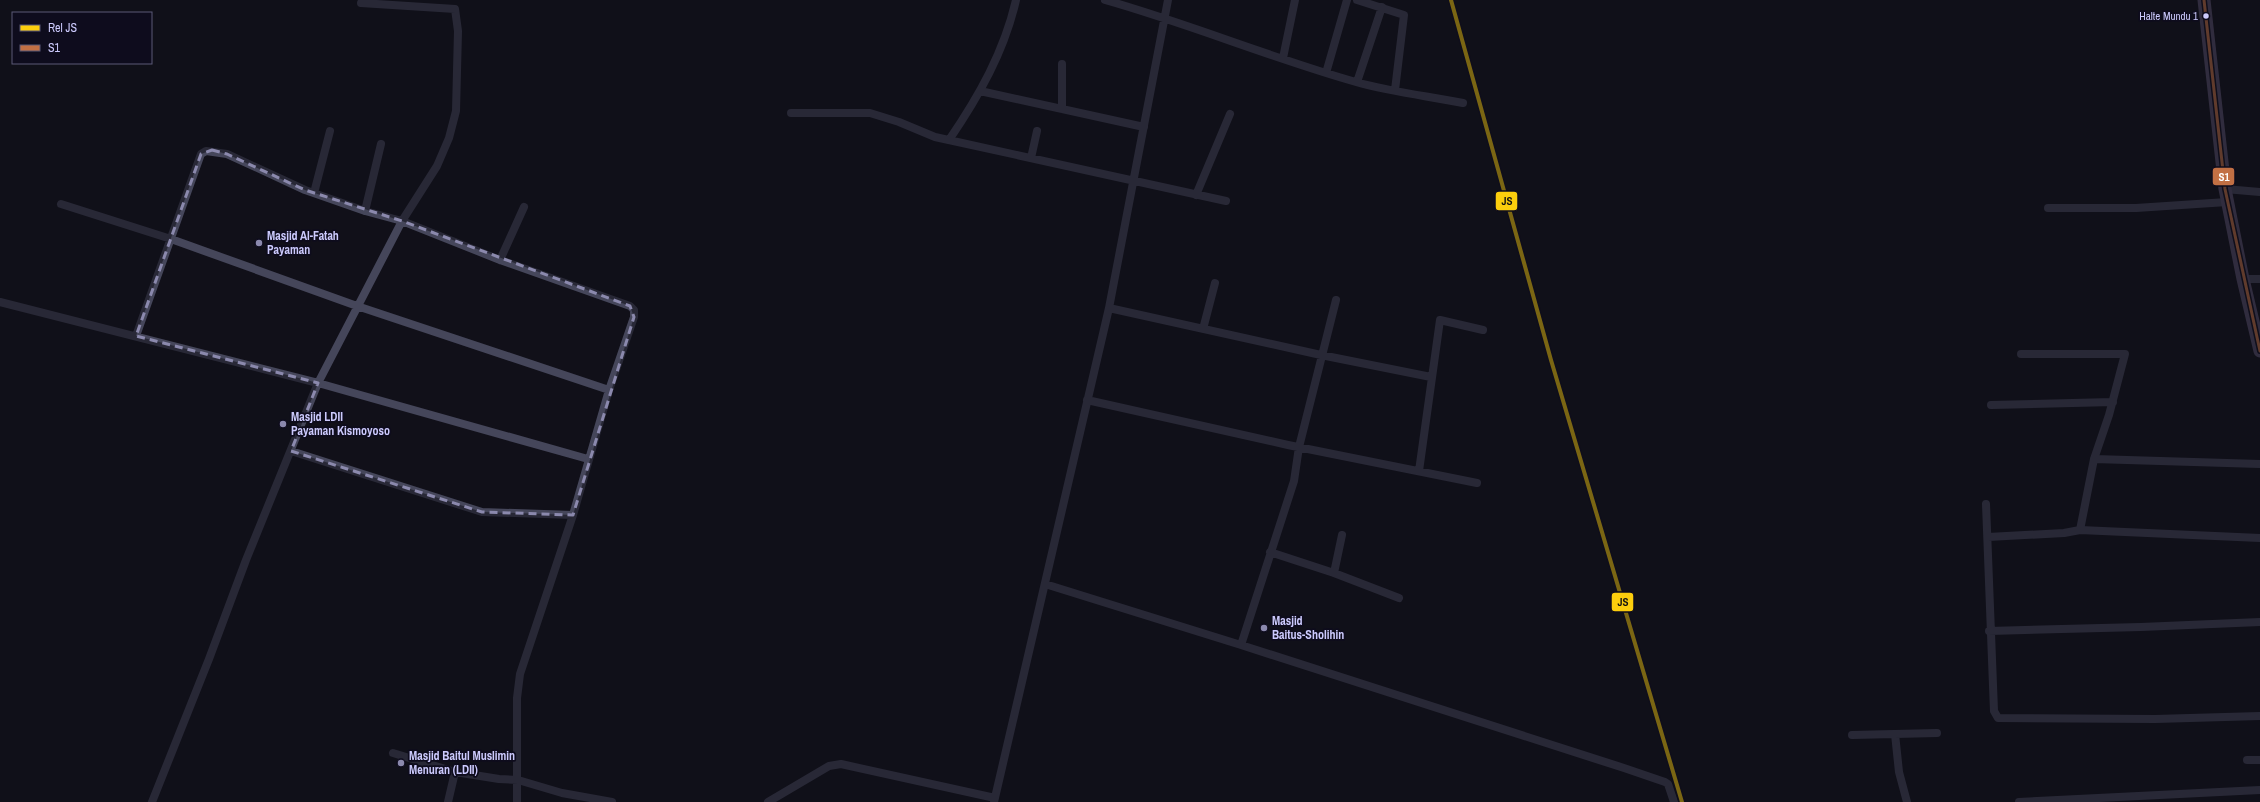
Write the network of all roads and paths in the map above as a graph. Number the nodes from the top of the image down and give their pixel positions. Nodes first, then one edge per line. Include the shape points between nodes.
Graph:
1 (1016, 0) edge
2 (1105, 0) edge
3 (1168, 0) edge
4 (1295, 0) edge
5 (1348, 0) edge
6 (1357, 0) edge
7 (2204, 0) edge
8 (361, 3) dead end
9 (1382, 7) junction
10 (1165, 17) junction
11 (1283, 58) junction
12 (1062, 64) dead end
13 (1326, 73) junction
14 (1357, 82) junction
15 (1395, 90) junction
16 (980, 91) junction
17 (1463, 103) dead end
18 (1062, 109) junction
19 (791, 113) dead end
20 (1230, 114) dead end
21 (1144, 127) junction
22 (330, 131) dead end
23 (1037, 132) dead end
24 (949, 140) junction
25 (381, 144) dead end
26 (1031, 158) junction
27 (1134, 181) junction
28 (2260, 192) edge
29 (314, 193) junction
30 (1196, 195) junction
31 (2226, 196) junction
32 (1226, 201) dead end
33 (61, 204) dead end
34 (524, 208) dead end
35 (2048, 208) dead end
36 (365, 211) junction
37 (402, 221) junction
38 (171, 239) junction
39 (500, 260) junction
40 (2243, 279) junction
41 (2260, 279) edge
42 (1214, 283) dead end
43 (1336, 300) dead end
44 (0, 302) edge
45 (357, 306) junction
46 (1109, 308) junction
47 (1203, 329) junction
48 (1483, 330) dead end
49 (136, 336) junction
50 (2260, 350) edge
51 (2021, 354) dead end
52 (1321, 355) junction
53 (1431, 377) junction
54 (318, 383) junction
55 (609, 390) junction
56 (1087, 400) junction
57 (2113, 402) junction
58 (1991, 405) dead end
59 (1300, 447) junction
60 (291, 451) junction
61 (588, 459) junction
62 (2094, 459) junction
63 (2260, 464) edge
64 (1420, 471) junction
65 (1477, 483) dead end
66 (1986, 504) dead end
67 (573, 515) junction
68 (2080, 530) junction
69 (1342, 535) dead end
70 (1988, 537) junction
71 (2260, 538) edge
72 (1270, 552) junction
73 (1334, 573) junction
74 (1045, 584) junction
75 (1399, 598) dead end
76 (2260, 622) edge
77 (1990, 630) junction
78 (1241, 644) junction
79 (2260, 716) edge
80 (1937, 733) dead end
81 (1895, 734) junction
82 (1852, 736) dead end
83 (393, 753) dead end
84 (2247, 760) dead end
85 (2260, 760) edge
86 (455, 772) junction
87 (518, 780) junction
88 (2260, 790) edge
89 (995, 800) edge
90 (152, 802) edge
91 (448, 802) edge
92 (517, 802) edge
93 (612, 802) edge
94 (768, 802) edge
95 (1674, 802) edge
96 (1907, 802) edge
97 (2019, 802) edge

1 - 16 street via 1005,38
2 - 10 street
3 - 10 street
4 - 11 street
5 - 13 street
6 - 9 street
7 - 31 main road via 2211,43
8 - 37 street via 455,9 457,14 456,111 449,138 437,166
9 - 14 street
9 - 15 street via 1404,15
10 - 11 street
10 - 21 street
11 - 13 street
12 - 18 street
13 - 14 street
14 - 15 street
15 - 17 street
16 - 18 street
16 - 24 street
18 - 21 street
19 - 24 street via 870,113
20 - 30 street
21 - 27 street
22 - 29 street
23 - 26 street
24 - 26 street
25 - 36 street
26 - 27 street
27 - 30 street
27 - 46 street
28 - 31 street
29 - 36 street
29 - 38 street via 227,154 206,151 201,154
30 - 32 street
31 - 35 street via 2136,208
31 - 40 main road
33 - 38 street
34 - 39 street
36 - 37 street
37 - 39 street
37 - 45 street
38 - 45 street
38 - 49 street
39 - 55 street via 630,306 634,310 634,318
40 - 41 street
40 - 50 main road
42 - 47 street
43 - 52 street
44 - 49 street
45 - 54 street
45 - 55 street
46 - 47 street
46 - 56 street
47 - 52 street
48 - 53 street via 1440,320
49 - 54 street
51 - 57 street via 2125,354
52 - 53 street
52 - 59 street
53 - 64 street
54 - 60 street
54 - 61 street
55 - 61 street
56 - 59 street
56 - 74 street
57 - 58 street
57 - 62 street
59 - 64 street
59 - 72 street via 1294,481
60 - 67 street via 482,512
60 - 90 street
61 - 67 street
62 - 63 street
62 - 68 street
64 - 65 street
66 - 70 street
67 - 87 street via 518,686
68 - 70 street
68 - 71 street
69 - 73 street
70 - 77 street
72 - 73 street
72 - 78 street
73 - 75 street
74 - 78 street
74 - 89 street
76 - 77 street
77 - 79 street via 1994,711 1998,718 2155,719
78 - 95 street via 1665,782
80 - 81 street
81 - 82 street
81 - 96 street via 1899,772
83 - 86 street
84 - 85 street
86 - 87 street
86 - 91 street
87 - 92 street
87 - 93 street via 562,793
88 - 97 street
89 - 94 street via 840,764 829,766

